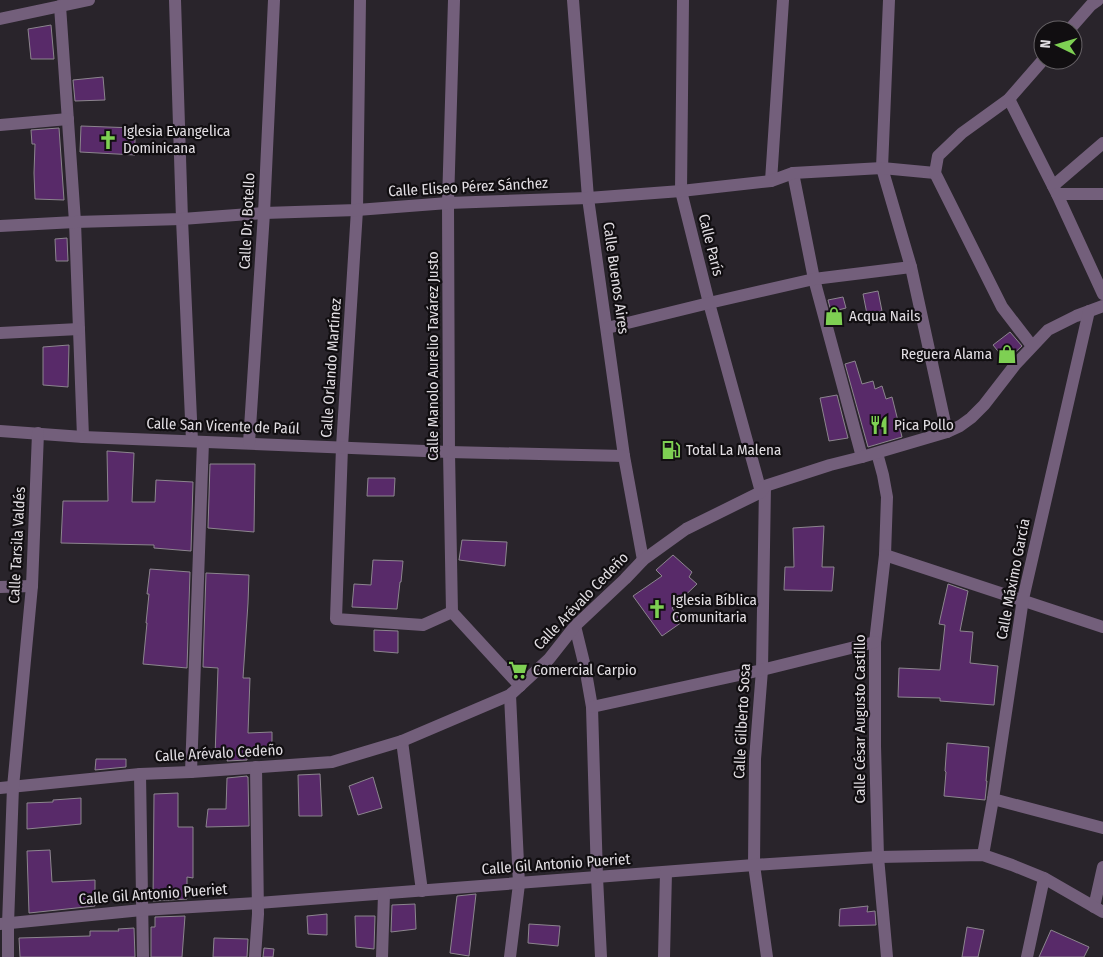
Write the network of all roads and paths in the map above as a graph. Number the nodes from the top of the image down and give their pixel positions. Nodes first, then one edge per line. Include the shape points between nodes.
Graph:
1 (89, 0) edge
2 (175, 0) edge
3 (274, 0) edge
4 (360, 0) edge
5 (454, 0) edge
6 (573, 0) edge
7 (683, 0) edge
8 (783, 0) edge
9 (889, 0) edge
10 (1093, 2) edge
11 (60, 6) junction
12 (0, 18) edge
13 (1078, 20) edge
14 (1034, 70) edge
15 (1009, 99) junction
16 (68, 119) junction
17 (0, 125) edge
18 (1103, 143) edge
19 (882, 168) junction
20 (935, 172) junction
21 (793, 173) junction
22 (771, 181) junction
23 (1055, 190) junction
24 (681, 191) junction
25 (1103, 194) edge
26 (588, 198) junction
27 (448, 203) junction
28 (357, 210) junction
29 (264, 213) junction
30 (182, 219) junction
31 (75, 222) junction
32 (0, 226) edge
33 (912, 267) junction
34 (814, 279) junction
35 (1103, 294) edge
36 (709, 303) junction
37 (1103, 306) edge
38 (1089, 311) junction
39 (607, 328) junction
40 (79, 329) junction
41 (0, 333) edge
42 (1032, 346) junction
43 (0, 430) edge
44 (947, 432) junction
45 (38, 433) junction
46 (83, 437) junction
47 (198, 441) junction
48 (250, 444) junction
49 (342, 447) junction
50 (449, 452) junction
51 (877, 453) junction
52 (624, 456) junction
53 (862, 457) junction
54 (763, 489) junction
55 (885, 554) junction
56 (643, 560) junction
57 (32, 586) junction
58 (0, 587) edge
59 (1023, 599) junction
60 (452, 612) junction
61 (575, 626) junction
62 (1103, 627) edge
63 (875, 642) junction
64 (762, 670) junction
65 (520, 686) junction
66 (510, 695) junction
67 (592, 707) junction
68 (402, 741) junction
69 (256, 767) junction
70 (191, 772) junction
71 (140, 774) junction
72 (14, 787) junction
73 (0, 788) edge
74 (993, 799) junction
75 (1103, 828) edge
76 (983, 855) junction
77 (878, 858) junction
78 (754, 865) junction
79 (1103, 867) edge
80 (666, 872) junction
81 (597, 877) junction
82 (1044, 878) junction
83 (519, 884) junction
84 (422, 891) junction
85 (384, 894) junction
86 (258, 903) junction
87 (142, 910) junction
88 (1098, 910) edge
89 (4, 924) edge
90 (8, 957) edge
91 (142, 957) edge
92 (256, 957) edge
93 (382, 957) edge
94 (510, 957) edge
95 (601, 957) edge
96 (664, 957) edge
97 (766, 957) edge
98 (887, 957) edge
99 (1027, 957) edge

1 - 11 street
2 - 30 street
3 - 29 street, Calle Dr. Botello
4 - 28 street, Calle Orlando Martínez
5 - 27 street, Calle Manolo Aurelio Tavárez Justo
6 - 26 street, Calle Buenos Aires
7 - 24 street, Calle París
8 - 22 street
9 - 19 street
10 - 13 street
11 - 12 street
11 - 16 street
14 - 15 street
15 - 20 street via 944,150 938,156
15 - 23 street
16 - 17 street
16 - 31 street
18 - 23 street
19 - 20 street, Calle Eliseo Pérez Sánchez
19 - 21 street, Calle Eliseo Pérez Sánchez
19 - 33 street
20 - 42 street via 1002,307
21 - 22 street, Calle Eliseo Pérez Sánchez
21 - 34 street
22 - 24 street, Calle Eliseo Pérez Sánchez
23 - 25 street
23 - 35 street
24 - 26 street, Calle Eliseo Pérez Sánchez
24 - 36 street, Calle París
26 - 27 street, Calle Eliseo Pérez Sánchez
26 - 39 street, Calle Buenos Aires
27 - 28 street, Calle Eliseo Pérez Sánchez
27 - 50 street, Calle Manolo Aurelio Tavárez Justo
28 - 29 street, Calle Eliseo Pérez Sánchez
28 - 49 street, Calle Orlando Martínez
29 - 30 street, Calle Eliseo Pérez Sánchez
29 - 48 street, Calle Dr. Botello
30 - 31 street, Calle Eliseo Pérez Sánchez
30 - 47 street
31 - 32 street, Calle Eliseo Pérez Sánchez
31 - 40 street
33 - 34 street
33 - 44 street
34 - 36 street
34 - 53 street
36 - 39 street
36 - 54 street, Calle París
37 - 38 street, Calle Arévalo Cedeño
38 - 42 street, Calle Arévalo Cedeño via 1048,330
38 - 59 street, Calle Máximo García
39 - 52 street, Calle Buenos Aires
40 - 41 street
40 - 46 street
42 - 44 street, Calle Arévalo Cedeño via 984,405 965,422
43 - 45 street, Calle San Vicente de Paúl
44 - 51 street, Calle Arévalo Cedeño
45 - 46 street, Calle San Vicente de Paúl
45 - 57 street, Calle Tarsila Valdés
46 - 47 street, Calle San Vicente de Paúl
47 - 48 street, Calle San Vicente de Paúl
47 - 70 street
48 - 49 street, Calle San Vicente de Paúl
49 - 50 street, Calle San Vicente de Paúl
49 - 60 street, Calle Orlando Martínez via 336,619 423,625
50 - 52 street, Calle San Vicente de Paúl
50 - 60 street, Calle Manolo Aurelio Tavárez Justo
51 - 53 street, Calle Arévalo Cedeño
51 - 55 street, Calle César Augusto Castillo via 887,497
52 - 56 street, Calle Buenos Aires
53 - 54 street, Calle Arévalo Cedeño via 830,464
54 - 56 street, Calle Arévalo Cedeño via 686,529
54 - 64 street, Calle Gilberto Sosa
55 - 59 street
55 - 63 street, Calle César Augusto Castillo
56 - 61 street, Calle Arévalo Cedeño
57 - 58 street
57 - 72 street, Calle Tarsila Valdés
59 - 62 street
59 - 74 street, Calle Máximo García
60 - 65 street
61 - 65 street, Calle Arévalo Cedeño via 549,659
61 - 67 street
63 - 64 street
63 - 77 street, Calle César Augusto Castillo
64 - 67 street
64 - 78 street, Calle Gilberto Sosa via 755,759
65 - 66 street, Calle Arévalo Cedeño
66 - 68 street, Calle Arévalo Cedeño
66 - 83 street
67 - 81 street
68 - 69 street, Calle Arévalo Cedeño via 332,762
68 - 84 street
69 - 70 street, Calle Arévalo Cedeño
69 - 86 street
70 - 71 street, Calle Arévalo Cedeño
71 - 72 street, Calle Arévalo Cedeño
71 - 87 street
72 - 73 street, Calle Arévalo Cedeño
72 - 89 street, Calle Tarsila Valdés
74 - 75 street
74 - 76 street, Calle Máximo García
76 - 77 street, Calle Gil Antonio Pueriet
76 - 82 street, Calle Gil Antonio Pueriet
77 - 78 street, Calle Gil Antonio Pueriet
77 - 98 street, Calle César Augusto Castillo
78 - 80 street, Calle Gil Antonio Pueriet
78 - 97 street, Calle Gilberto Sosa
79 - 88 street
80 - 81 street, Calle Gil Antonio Pueriet
80 - 96 street
81 - 83 street, Calle Gil Antonio Pueriet
81 - 95 street
82 - 88 street, Calle Gil Antonio Pueriet
82 - 99 street
83 - 84 street, Calle Gil Antonio Pueriet
83 - 94 street
84 - 85 street, Calle Gil Antonio Pueriet
85 - 86 street, Calle Gil Antonio Pueriet
85 - 93 street
86 - 87 street, Calle Gil Antonio Pueriet
86 - 92 street
87 - 89 street, Calle Gil Antonio Pueriet
87 - 91 street
89 - 90 street, Calle Tarsila Valdés

